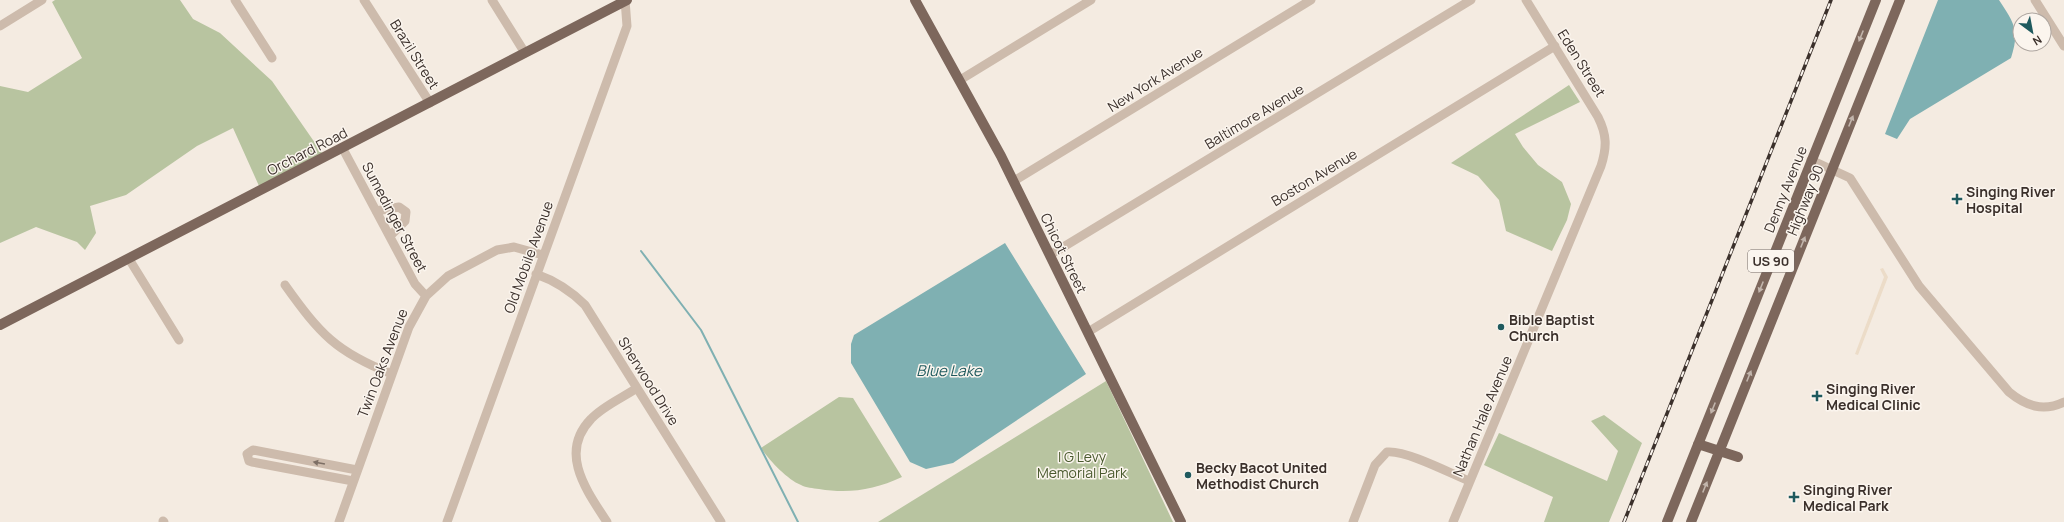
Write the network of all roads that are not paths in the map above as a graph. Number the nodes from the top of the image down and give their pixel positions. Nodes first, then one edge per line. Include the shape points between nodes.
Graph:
1 (42, 0) edge
2 (235, 0) edge
3 (364, 0) edge
4 (492, 0) edge
5 (626, 0) edge
6 (915, 0) edge
7 (1091, 0) edge
8 (1311, 0) edge
9 (1471, 0) edge
10 (1526, 0) edge
11 (1876, 0) edge
12 (1900, 0) edge
13 (2035, 0) edge
14 (0, 26) edge
15 (1555, 46) junction
16 (2064, 46) edge
17 (525, 53) junction
18 (272, 58) dead end
19 (960, 80) junction
20 (430, 103) junction
21 (1606, 143) joint
22 (343, 148) junction
23 (1811, 160) junction
24 (1832, 169) junction
25 (1014, 182) junction
26 (376, 211) junction
27 (390, 236) junction
28 (543, 255) junction
29 (1050, 255) junction
30 (129, 259) junction
31 (536, 274) junction
32 (285, 286) dead end
33 (426, 296) junction
34 (0, 325) edge
35 (1088, 332) junction
36 (179, 340) dead end
37 (392, 374) junction
38 (637, 388) junction
39 (2064, 402) edge
40 (1698, 444) junction
41 (1719, 451) junction
42 (1738, 457) dead end
43 (357, 470) junction
44 (353, 481) junction
45 (1469, 481) junction
46 (1354, 520) edge
47 (339, 522) edge
48 (447, 522) edge
49 (607, 522) edge
50 (721, 522) edge
51 (1181, 522) edge
52 (1453, 522) edge
53 (1667, 522) edge
54 (1691, 522) edge

1 - 14 street
2 - 18 street
3 - 20 street, Brazil Street
4 - 17 street
5 - 17 main road, Orchard Road
5 - 28 street, Old Mobile Avenue via 627,26
6 - 19 main road, Chicot Street
7 - 19 street
8 - 25 street, New York Avenue
9 - 29 street, Baltimore Avenue
10 - 15 street, Eden Street
11 -> 23 main road, Denny Avenue / US 90
24 -> 12 main road, Highway 90 / US 90
13 - 16 street
15 - 21 street, Eden Street via 1598,117
15 - 35 street, Boston Avenue
17 - 20 main road, Orchard Road
19 - 25 main road, Chicot Street
20 - 22 main road, Orchard Road
21 - 45 street, Nathan Hale Avenue via 1601,166
22 - 26 street, Sumedinger Street
22 - 30 main road, Orchard Road
23 - 24 street
23 -> 40 main road, Denny Avenue / US 90
24 - 39 street via 1850,178 1919,286 2009,392 2020,401 2035,407 2051,407
41 -> 24 main road, Highway 90 / US 90
25 - 29 main road, Chicot Street
26 - 27 street, Sumedinger Street
26 - 27 street via 399,207 406,212 405,221
27 - 33 street, Sumedinger Street via 415,284
28 - 31 street, Old Mobile Avenue
28 - 33 street, Twin Oaks Avenue via 518,248 497,250 448,276
29 - 35 main road, Chicot Street
30 - 34 main road, Orchard Road
30 - 36 street
31 - 38 street, Sherwood Drive via 556,281 585,305
31 - 48 street, Old Mobile Avenue
32 - 37 street via 313,323 335,345 366,364
33 - 37 street, Twin Oaks Avenue via 408,327
35 - 51 main road, Chicot Street
37 - 43 street, Twin Oaks Avenue
38 - 49 street via 591,420 584,428 577,446 579,473
38 - 50 street, Sherwood Drive
40 - 41 main road
40 - 53 main road, Denny Avenue / US 90
41 - 42 main road
54 -> 41 main road, Highway 90 / US 90
43 - 44 street, Twin Oaks Avenue
43 -> 44 street via 252,450 247,454 249,461 252,462
44 - 47 street, Twin Oaks Avenue
45 - 46 street via 1409,456 1387,452 1375,465
45 - 52 street, Nathan Hale Avenue

